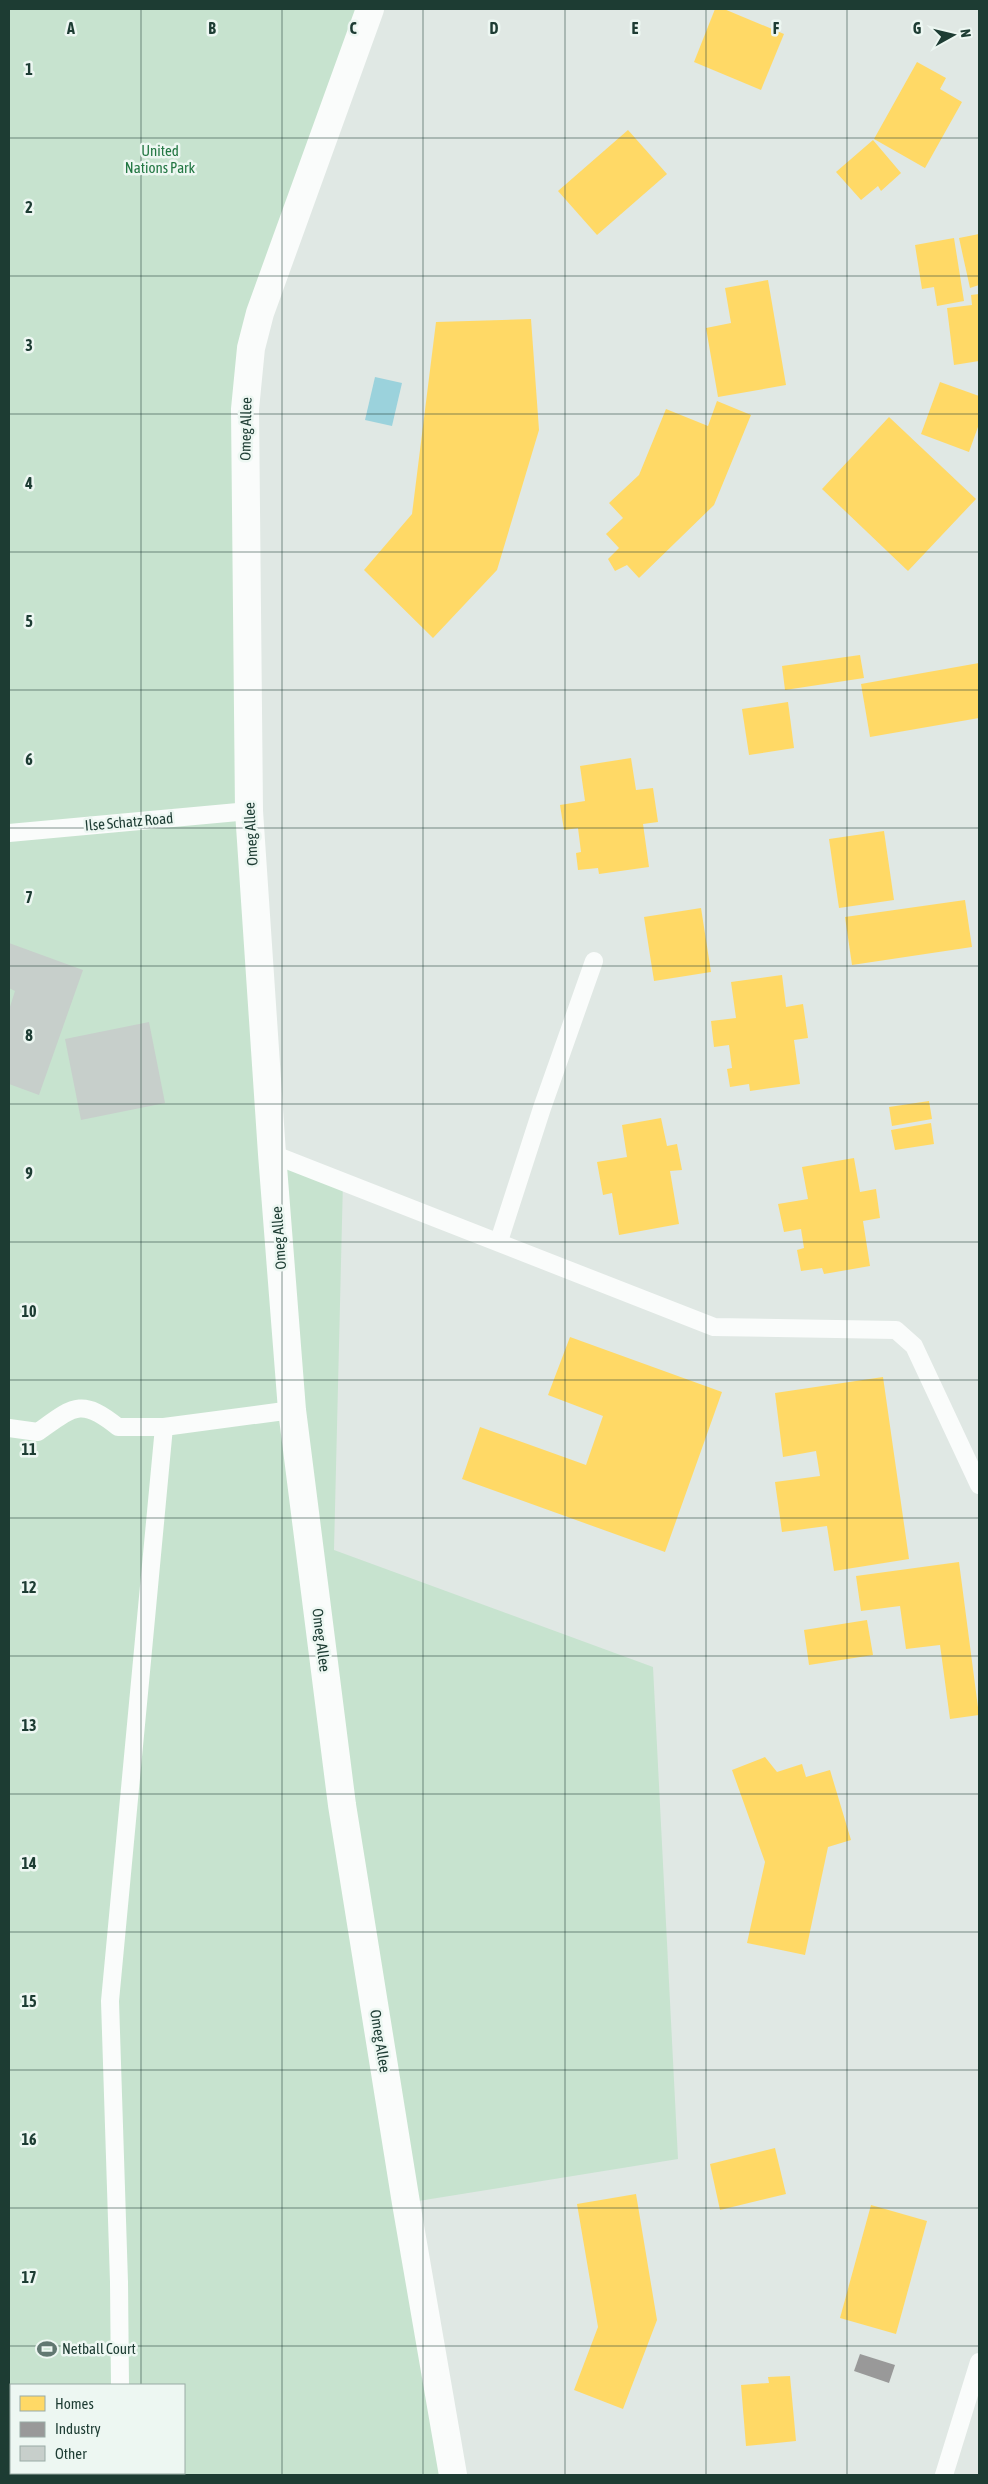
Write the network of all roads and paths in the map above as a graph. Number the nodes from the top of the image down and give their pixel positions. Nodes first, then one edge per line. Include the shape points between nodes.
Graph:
1 (370, 9) edge
2 (249, 811) junction
3 (9, 833) edge
4 (594, 961) dead end
5 (272, 1154) junction
6 (499, 1241) junction
7 (292, 1410) junction
8 (164, 1427) junction
9 (9, 1428) edge
10 (979, 1485) edge
11 (979, 2362) edge
12 (120, 2384) edge
13 (453, 2475) edge
14 (944, 2475) edge

1 - 2 street, Omeg Allee via 260,313 251,348 245,409
2 - 3 lane, Ilse Schatz Road
2 - 5 street, Omeg Allee
4 - 6 lane
5 - 6 lane
5 - 7 street, Omeg Allee
6 - 10 lane via 714,1327 896,1330 914,1346
7 - 8 lane
7 - 13 street, Omeg Allee via 342,1805
8 - 9 lane via 118,1427 100,1412 84,1408 69,1410 38,1432
8 - 12 lane via 110,2001
11 - 14 lane

